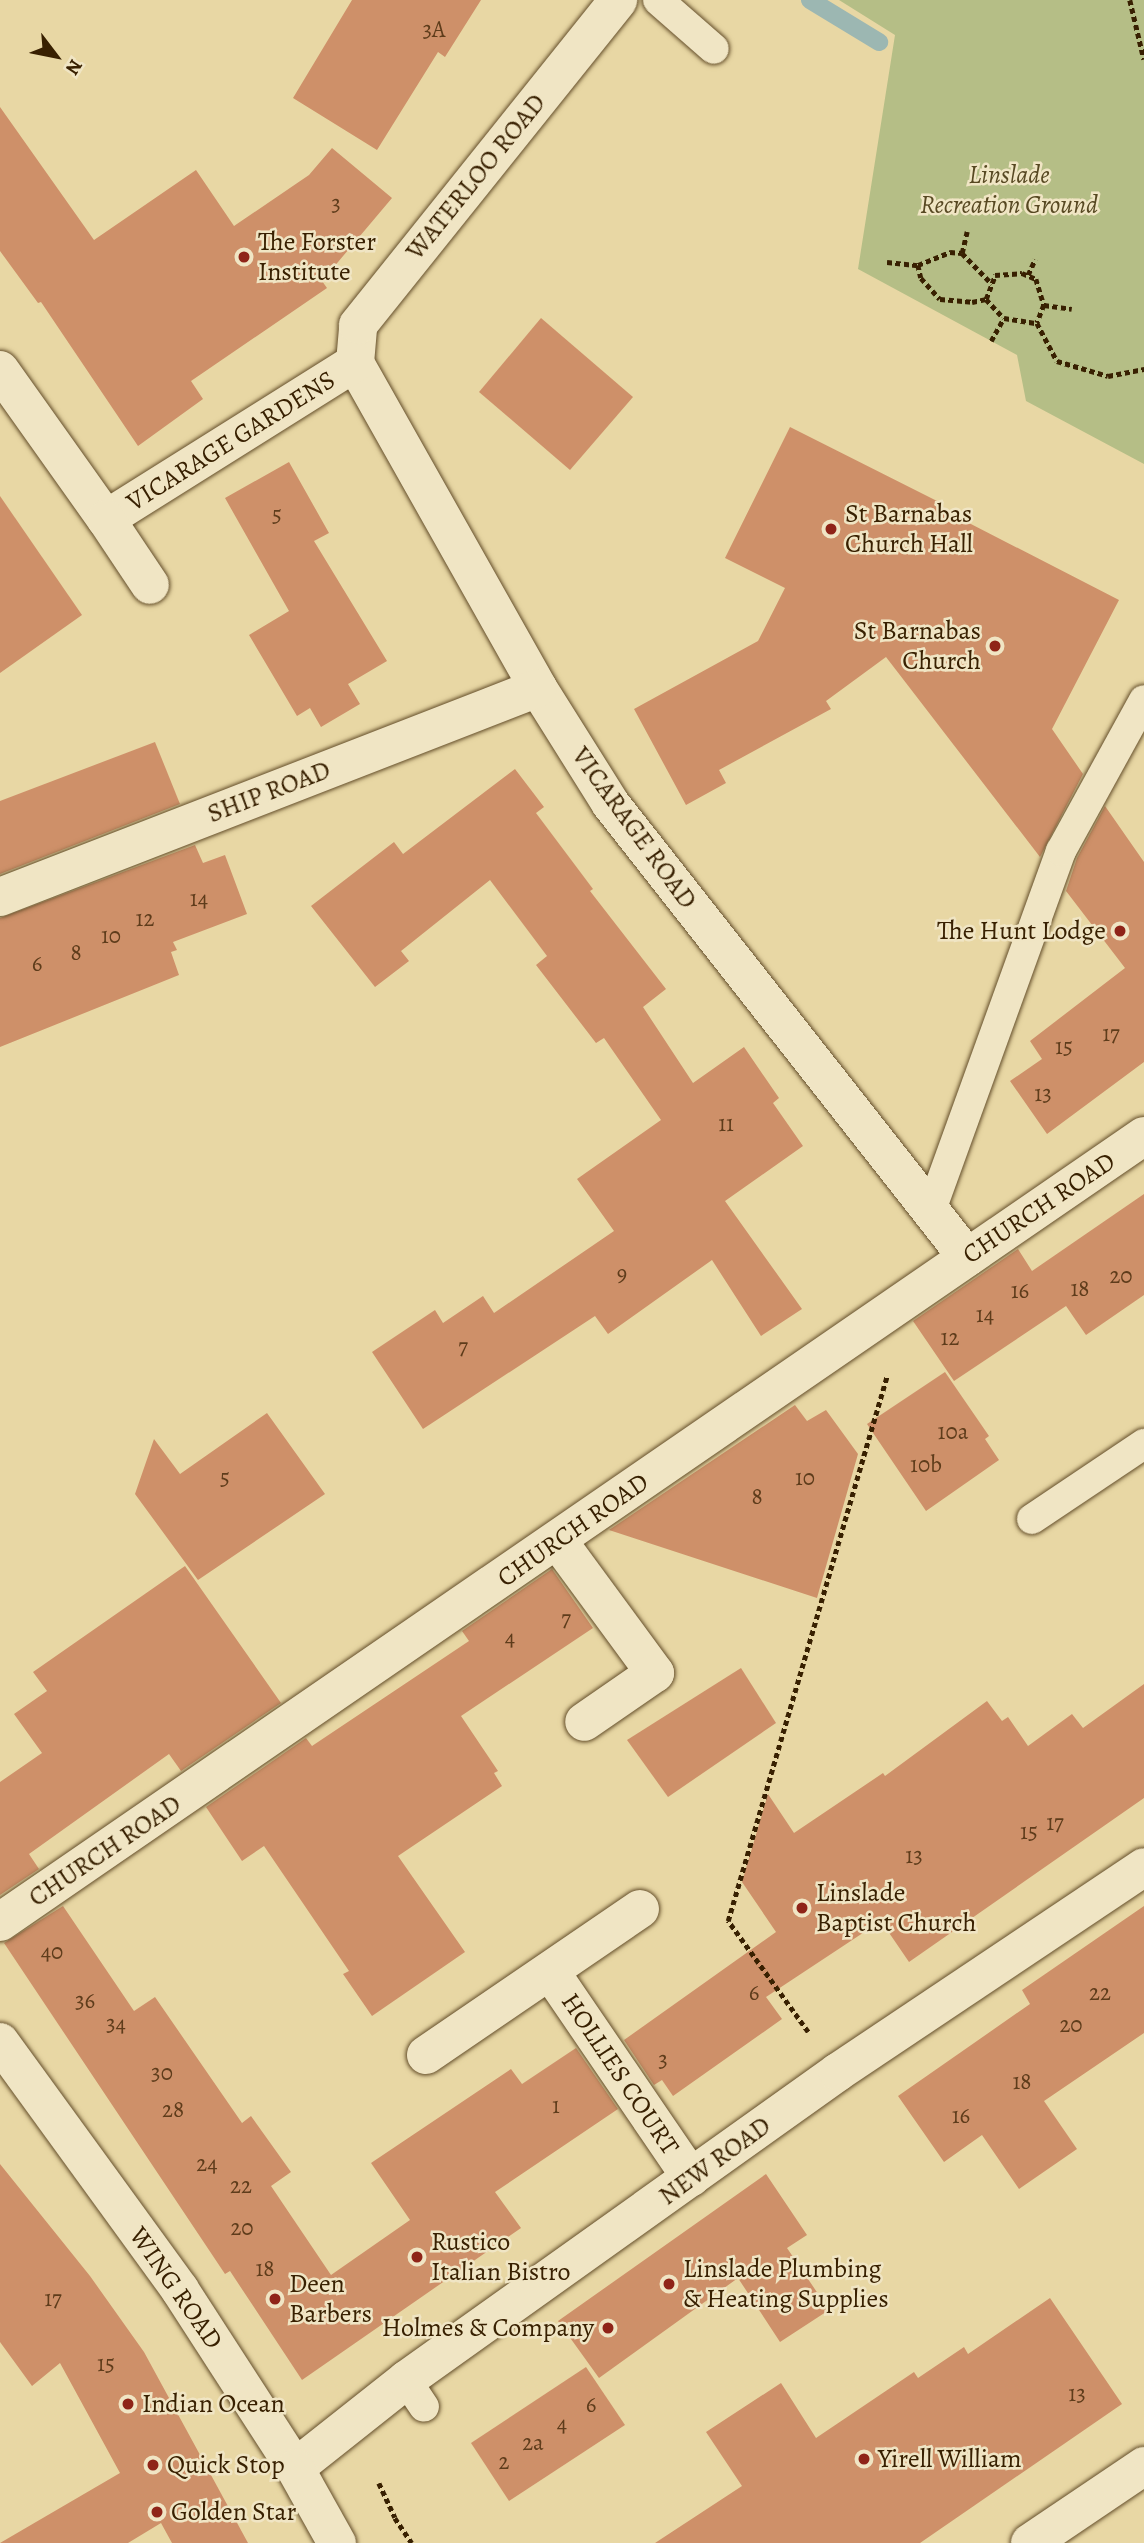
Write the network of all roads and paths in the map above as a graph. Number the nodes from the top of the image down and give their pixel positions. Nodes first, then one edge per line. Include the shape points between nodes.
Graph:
1 (618, 0) edge
2 (658, 0) edge
3 (1130, 0) edge
4 (714, 49) dead end
5 (1144, 59) edge
6 (967, 232) dead end
7 (962, 253) junction
8 (1035, 259) dead end
9 (887, 262) dead end
10 (918, 265) junction
11 (1028, 275) junction
12 (992, 284) junction
13 (986, 299) junction
14 (1044, 305) junction
15 (1072, 309) dead end
16 (1004, 318) junction
17 (1037, 323) junction
18 (991, 341) dead end
19 (355, 363) junction
20 (1144, 369) edge
21 (0, 370) edge
22 (106, 519) junction
23 (150, 585) dead end
24 (538, 688) junction
25 (1141, 715) edge
26 (0, 897) edge
27 (1144, 1136) edge
28 (931, 1210) junction
29 (967, 1257) junction
30 (887, 1374) dead end
31 (1144, 1444) edge
32 (1032, 1519) dead end
33 (558, 1541) junction
34 (584, 1722) dead end
35 (1144, 1867) edge
36 (640, 1909) dead end
37 (0, 1922) edge
38 (550, 1971) junction
39 (0, 2042) edge
40 (426, 2055) dead end
41 (838, 2073) junction
42 (691, 2178) junction
43 (1144, 2466) edge
44 (295, 2468) junction
45 (379, 2483) dead end
46 (337, 2543) edge
47 (412, 2543) edge
48 (1030, 2543) edge

1 - 19 street, WATERLOO ROAD via 358,325
2 - 4 lane
3 - 5 path
6 - 7 path
7 - 10 path via 950,252
7 - 12 path
8 - 11 path
9 - 10 path
10 - 13 path via 921,278 940,299
11 - 12 path via 995,275
11 - 14 path via 1036,279
12 - 13 path
13 - 16 path
14 - 15 path
14 - 17 path
16 - 17 path
16 - 18 path
17 - 20 path via 1056,361 1108,376
19 - 22 street, VICARAGE GARDENS
19 - 24 street, VICARAGE ROAD
21 - 22 street, VICARAGE GARDENS
22 - 23 street, VICARAGE GARDENS
24 - 26 street, SHIP ROAD
24 - 28 street, VICARAGE ROAD via 610,803
25 - 28 lane via 1061,850
27 - 29 street, CHURCH ROAD
28 - 29 street, VICARAGE ROAD
29 - 33 street, CHURCH ROAD
30 - 41 path via 728,1921
31 - 32 lane
33 - 34 street via 655,1673
33 - 37 street, CHURCH ROAD
35 - 41 street, NEW ROAD
36 - 38 street, HOLLIES COURT
38 - 40 street, HOLLIES COURT
38 - 42 street, HOLLIES COURT
39 - 44 street, WING ROAD via 180,2290
41 - 42 street, NEW ROAD
42 - 44 street, NEW ROAD via 415,2394
43 - 48 street
44 - 46 street, WING ROAD
45 - 47 path

